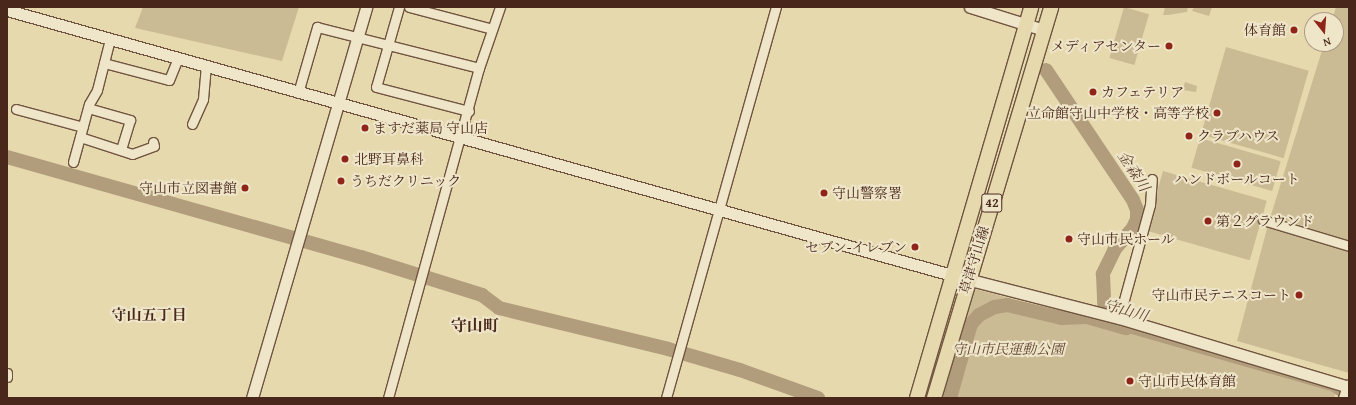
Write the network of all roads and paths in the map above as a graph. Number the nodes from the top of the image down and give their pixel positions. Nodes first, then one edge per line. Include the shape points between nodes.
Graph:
1 (366, 7) edge
2 (399, 7) edge
3 (409, 7) edge
4 (500, 7) edge
5 (776, 7) edge
6 (970, 7) edge
7 (1031, 7) edge
8 (1051, 7) edge
9 (7, 10) edge
10 (1025, 24) junction
11 (492, 29) junction
12 (1044, 30) junction
13 (357, 38) junction
14 (110, 39) junction
15 (387, 46) junction
16 (178, 58) junction
17 (104, 63) junction
18 (206, 67) junction
19 (479, 68) junction
20 (298, 93) junction
21 (340, 103) junction
22 (88, 108) junction
23 (16, 109) dead end
24 (469, 111) junction
25 (192, 124) dead end
26 (83, 127) junction
27 (80, 137) junction
28 (461, 138) junction
29 (152, 142) dead end
30 (121, 150) junction
31 (73, 162) dead end
32 (1152, 179) dead end
33 (720, 211) junction
34 (1263, 220) dead end
35 (1349, 246) edge
36 (961, 277) junction
37 (1115, 317) junction
38 (7, 373) edge
39 (7, 377) edge
40 (1348, 386) edge
41 (252, 398) edge
42 (388, 398) edge
43 (666, 398) edge
44 (917, 398) edge
45 (934, 398) edge
46 (1344, 398) edge

1 - 13 street
2 - 15 street
3 - 11 street
4 - 11 street
5 - 33 street
6 - 10 street
7 - 10 main road, 草津守山線 / 42
8 - 12 main road, 草津守山線 / 42
9 - 14 street
10 - 12 street
10 - 36 main road, 草津守山線 / 42 via 998,112
11 - 19 street
12 - 36 main road, 草津守山線 / 42
13 - 15 street
13 - 20 street via 317,27
13 - 21 street
14 - 16 street
14 - 17 street
15 - 19 street
15 - 24 street via 376,87
16 - 17 street via 169,80
16 - 18 street
17 - 22 street via 97,90
18 - 20 street
18 - 25 street via 203,99
19 - 24 street
20 - 21 street
21 - 28 street
21 - 41 street
22 - 26 street
22 - 30 street via 130,120
23 - 26 street
24 - 28 street
26 - 27 street
27 - 30 street
27 - 31 street
28 - 33 street
28 - 42 street
29 - 30 street via 154,146 132,154
32 - 37 street via 1150,205
33 - 36 street
33 - 43 street
34 - 35 street
36 - 37 street
36 - 44 main road, 草津守山線 / 42
36 - 45 main road, 草津守山線 / 42
37 - 40 street
38 - 39 street
40 - 46 street

